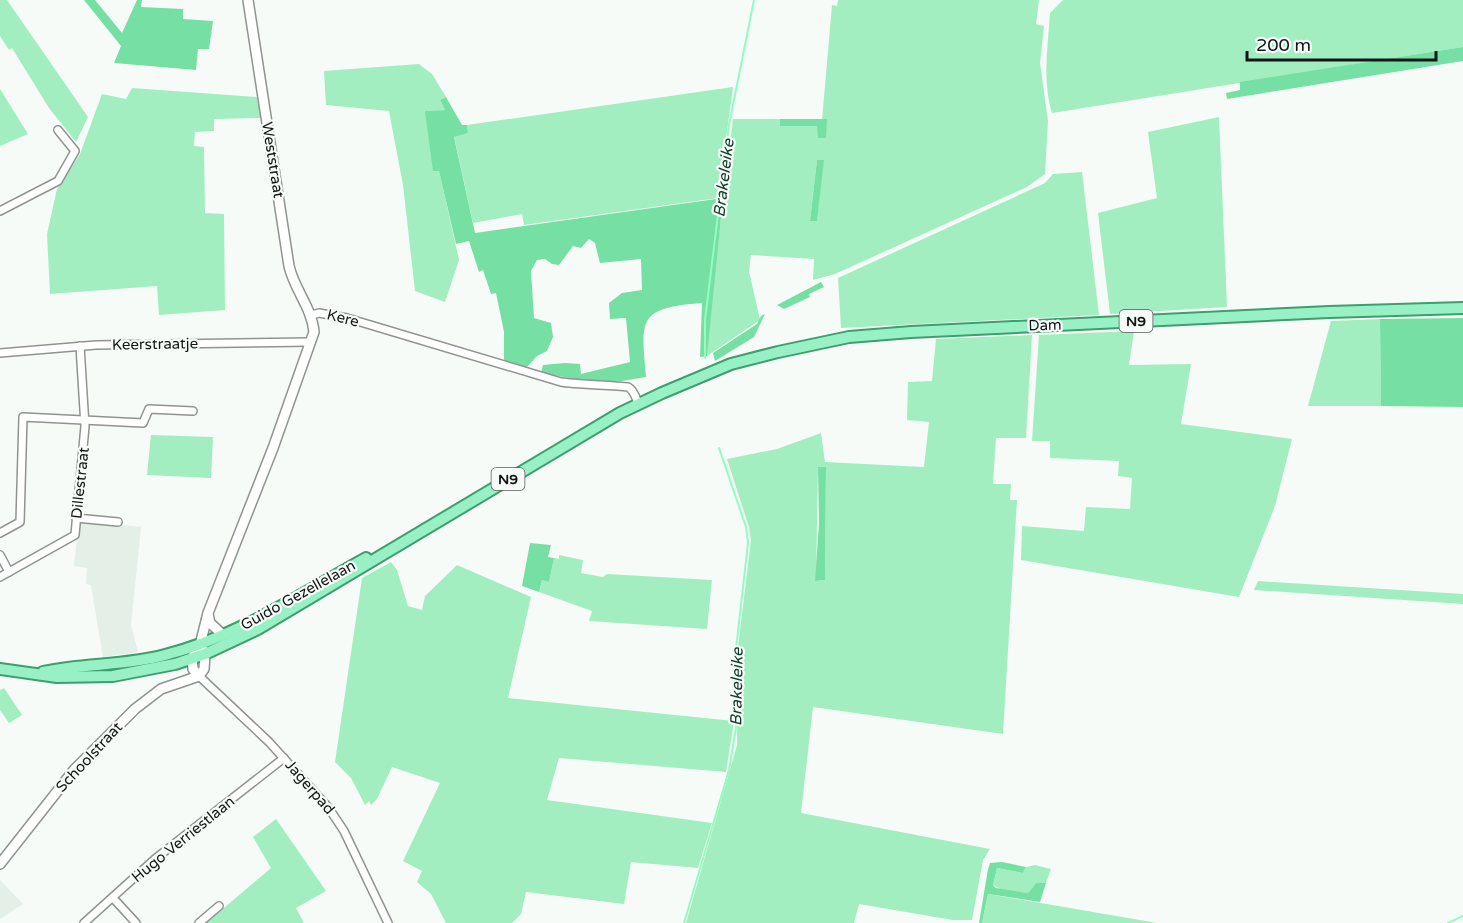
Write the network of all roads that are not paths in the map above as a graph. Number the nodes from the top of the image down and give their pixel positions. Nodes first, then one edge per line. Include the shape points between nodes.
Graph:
1 (248, 0) edge
2 (58, 130) dead end
3 (0, 211) edge
4 (1463, 308) edge
5 (310, 315) junction
6 (310, 342) junction
7 (80, 346) junction
8 (0, 352) edge
9 (638, 403) junction
10 (193, 411) dead end
11 (83, 420) junction
12 (76, 518) junction
13 (118, 522) dead end
14 (0, 533) edge
15 (0, 555) edge
16 (9, 572) junction
17 (0, 577) edge
18 (286, 607) junction
19 (208, 613) junction
20 (224, 635) junction
21 (203, 650) junction
22 (192, 658) junction
23 (0, 669) edge
24 (40, 673) junction
25 (199, 676) junction
26 (284, 758) junction
27 (1, 862) edge
28 (113, 897) junction
29 (219, 906) dead end
30 (84, 923) edge
31 (136, 923) edge
32 (199, 923) edge
33 (388, 923) edge

1 - 5 street, Weststraat via 291,277
2 - 3 street via 75,151 58,181
4 - 9 main road, Dam / N9 via 849,337 731,364
5 - 6 street, Kere via 314,332
5 - 9 street, Kere via 347,318 561,382 625,386 632,389
6 - 7 street, Keerstraatje
6 - 19 street, Kere
7 - 8 street, Keerstraatje
7 - 11 street, Dillestraat
9 - 18 main road, Guido Gezellelaan / N9
10 - 11 street via 149,409 143,423
11 - 12 street, Dillestraat via 86,426
11 - 14 street via 23,417 20,522
12 - 13 street
12 - 16 street, Dillestraat via 72,537
15 - 16 street
16 - 17 street, Dillestraat
18 - 20 main road, Guido Gezellelaan / N9
18 - 21 main road, Guido Gezellelaan / N9 via 246,636
19 - 20 street via 210,623
19 - 21 street, Kere
20 - 21 main road, Guido Gezellelaan / N9
21 - 22 main road, N9
21 - 24 main road, N9
21 - 25 street via 204,669
22 - 24 main road, N9 via 113,676 57,677
22 - 25 street via 193,669
23 - 24 main road, N9
25 - 26 street, Jagerpad
25 - 27 street, Schoolstraat via 160,689 135,709 74,770
26 - 28 street, Hugo Verriestlaan via 197,824
26 - 33 street, Jagerpad via 337,819
28 - 30 street, Hugo Verriestlaan
28 - 31 street
29 - 32 street

